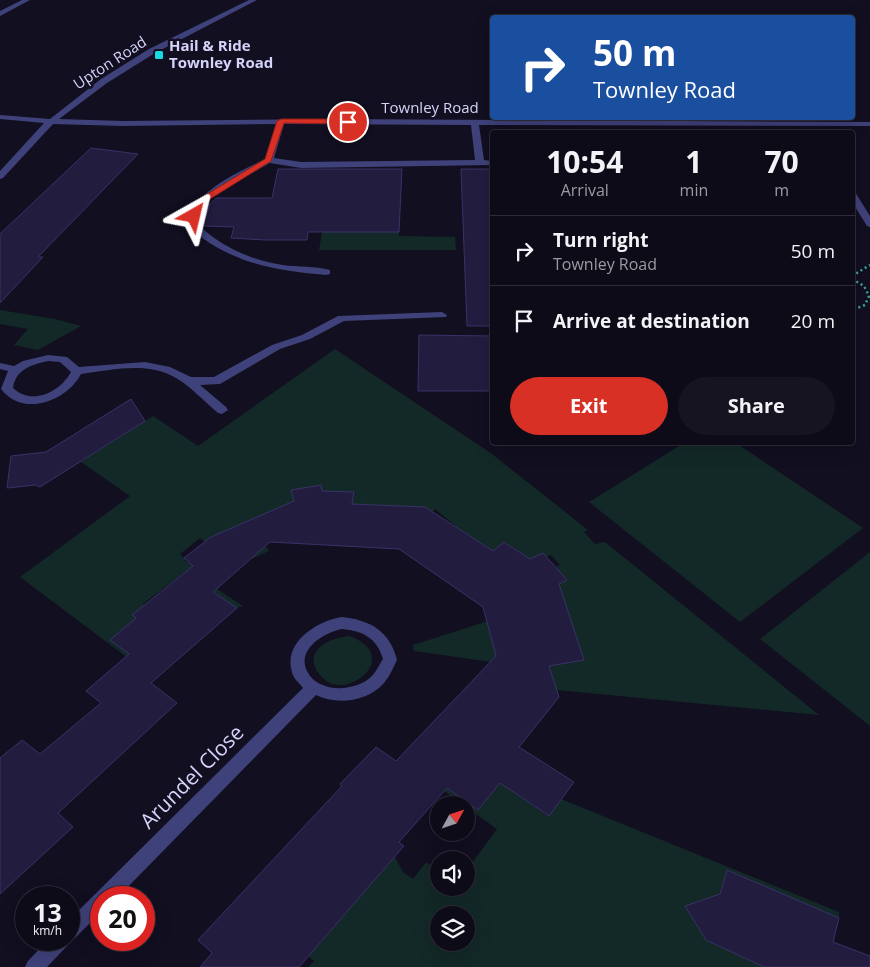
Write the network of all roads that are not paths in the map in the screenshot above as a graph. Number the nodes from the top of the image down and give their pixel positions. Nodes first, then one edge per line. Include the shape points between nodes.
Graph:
1 (27, 0) edge
2 (254, 0) edge
3 (0, 14) edge
4 (0, 118) edge
5 (281, 121) junction
6 (50, 122) junction
7 (475, 122) junction
8 (683, 124) junction
9 (870, 124) edge
10 (685, 130) edge
11 (268, 160) junction
12 (480, 163) junction
13 (490, 163) edge
14 (0, 176) edge
15 (855, 199) edge
16 (870, 224) edge
17 (326, 272) dead end
18 (442, 315) dead end
19 (0, 366) edge
20 (14, 369) junction
21 (77, 371) junction
22 (187, 381) junction
23 (222, 410) dead end
24 (313, 688) junction
25 (115, 886) edge
26 (90, 911) edge
27 (80, 921) edge
28 (50, 951) edge
29 (34, 967) edge

1 - 3 street
2 - 6 street, Upton Road via 152,51 104,81
4 - 6 street, Townley Road
5 - 6 street, Townley Road
5 - 7 street, Townley Road
5 - 11 street
6 - 14 street, Upton Road
7 - 8 street, Townley Road
7 - 12 street
8 - 9 street, Townley Road
8 - 10 street
11 - 12 street via 301,165
11 - 17 street via 207,198 194,216 195,227 241,258 259,264
12 - 13 street
15 - 16 street
18 - 22 street via 342,318 306,337 276,347 216,381
19 - 20 street
20 - 21 street via 48,358 63,359
20 - 21 street via 7,389 12,396 23,400 42,399 63,391
21 - 22 street via 138,365 167,369
22 - 23 street
24 - 24 street via 303,680 298,654 303,644 319,630 336,624 357,624 374,631 383,640 390,660 382,678 370,688 339,696
24 - 25 street, Arundel Close
26 - 27 street, Arundel Close
28 - 29 street

